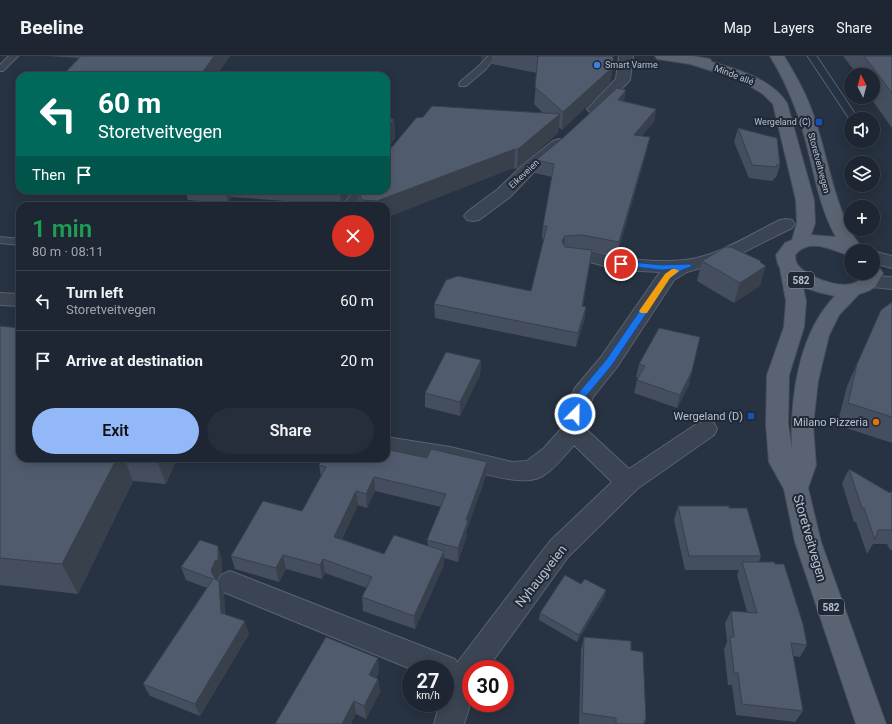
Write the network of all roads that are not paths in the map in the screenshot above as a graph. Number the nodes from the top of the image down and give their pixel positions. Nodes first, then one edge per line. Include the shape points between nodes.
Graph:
1 (14, 56) edge
2 (492, 56) edge
3 (626, 56) edge
4 (662, 56) edge
5 (777, 56) edge
6 (691, 60) junction
7 (0, 69) edge
8 (463, 84) dead end
9 (802, 104) junction
10 (586, 117) edge
11 (571, 132) edge
12 (360, 194) edge
13 (354, 202) edge
14 (473, 216) dead end
15 (786, 224) dead end
16 (0, 240) edge
17 (16, 242) edge
18 (800, 243) junction
19 (849, 244) edge
20 (844, 247) edge
21 (572, 255) edge
22 (880, 259) edge
23 (892, 262) edge
24 (689, 266) junction
25 (789, 269) junction
26 (865, 282) edge
27 (892, 283) edge
28 (0, 299) edge
29 (16, 300) edge
30 (706, 429) dead end
31 (576, 432) junction
32 (390, 447) edge
33 (628, 482) junction
34 (796, 488) junction
35 (230, 583) dead end
36 (421, 660) edge
37 (454, 669) edge
38 (449, 712) edge
39 (449, 724) edge
40 (871, 724) edge

1 - 7 lane
2 - 8 lane
3 - 10 street via 623,80
4 - 6 main road, Minde allé
5 - 9 main road, Storetveitvegen
6 - 9 main road, Minde allé via 737,65 755,70 774,79
6 - 18 main road, Minde allé via 743,76 768,91 780,103 805,200 806,223
9 - 19 main road, Storetveitvegen via 836,221
11 - 14 street, Eikeveien via 504,193
12 - 13 street
15 - 24 street via 721,256
16 - 17 lane
18 - 20 main road via 820,241
18 - 25 main road, 582 via 788,251 786,256
21 - 24 street via 584,254 621,264
22 - 23 street
24 - 31 street via 680,268 668,276 609,362 583,394 575,414
25 - 26 main road, 582 via 804,281 834,290
25 - 34 main road, Storetveitvegen / 582 via 796,302 794,327 778,375 777,424 781,462
26 - 27 street
26 - 34 main road, Storetveitvegen via 831,312 819,335 807,381 802,425 804,465
28 - 29 street
30 - 33 street, Nyhaugveien
31 - 32 street via 569,435 533,470 512,471 450,456
31 - 33 street
33 - 37 street, Nyhaugveien via 559,549
34 - 40 main road, Storetveitvegen / 582 via 808,542
35 - 36 street
38 - 39 street, Nyhaugveien

